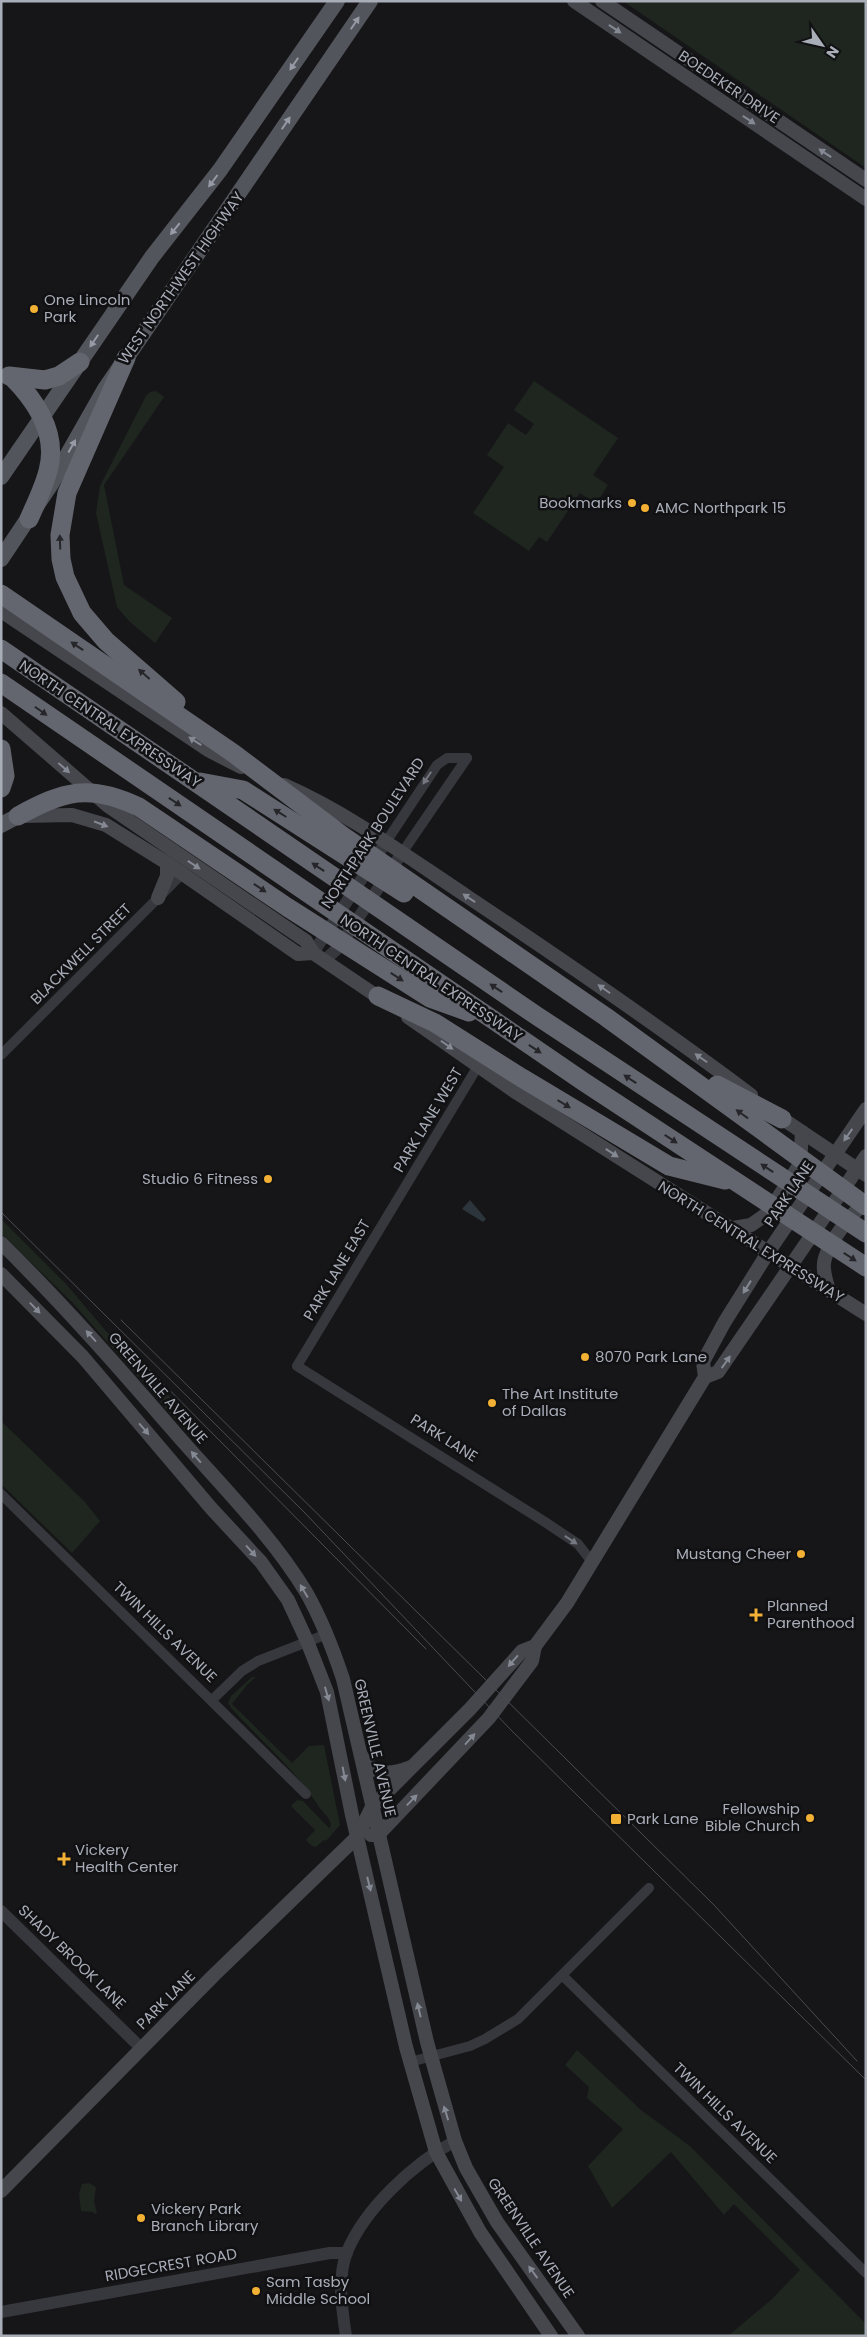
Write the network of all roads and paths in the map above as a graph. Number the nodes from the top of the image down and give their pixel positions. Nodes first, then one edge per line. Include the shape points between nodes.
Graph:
1 (338, 1) edge
2 (370, 1) edge
3 (574, 1) edge
4 (602, 1) edge
5 (866, 180) edge
6 (866, 199) edge
7 (126, 358) junction
8 (80, 362) junction
9 (7, 375) edge
10 (42, 417) junction
11 (1, 477) edge
12 (29, 519) junction
13 (1, 559) edge
14 (1, 594) edge
15 (1, 611) edge
16 (1, 649) edge
17 (1, 683) edge
18 (1, 713) edge
19 (1, 749) edge
20 (233, 753) junction
21 (193, 780) junction
22 (1, 788) edge
23 (18, 816) junction
24 (1, 825) edge
25 (384, 846) junction
26 (399, 856) junction
27 (167, 864) junction
28 (182, 874) junction
29 (158, 898) junction
30 (318, 957) junction
31 (378, 996) junction
32 (495, 1022) junction
33 (1, 1055) edge
34 (478, 1066) junction
35 (866, 1109) edge
36 (782, 1119) junction
37 (802, 1138) junction
38 (835, 1154) junction
39 (866, 1156) edge
40 (861, 1172) edge
41 (739, 1183) junction
42 (403, 1190) joint
43 (866, 1205) edge
44 (733, 1228) junction
45 (866, 1233) edge
46 (1, 1243) edge
47 (773, 1246) junction
48 (794, 1261) junction
49 (866, 1267) edge
50 (1, 1268) edge
51 (1, 1274) edge
52 (829, 1290) junction
53 (57, 1298) junction
54 (866, 1314) edge
55 (297, 1366) joint
56 (124, 1372) junction
57 (705, 1377) junction
58 (108, 1386) junction
59 (228, 1493) junction
60 (1, 1494) edge
61 (211, 1508) junction
62 (592, 1562) junction
63 (327, 1634) junction
64 (307, 1641) junction
65 (535, 1646) junction
66 (212, 1700) junction
67 (358, 1747) junction
68 (414, 1766) junction
69 (306, 1794) dead end
70 (372, 1807) junction
71 (378, 1835) junction
72 (357, 1837) junction
73 (649, 1888) dead end
74 (1, 1911) edge
75 (563, 1976) junction
76 (141, 2048) junction
77 (431, 2057) junction
78 (410, 2062) junction
79 (455, 2141) junction
80 (436, 2152) junction
81 (1, 2191) edge
82 (347, 2253) junction
83 (866, 2273) edge
84 (1, 2312) edge
85 (562, 2312) junction
86 (542, 2322) junction
87 (346, 2336) edge
88 (551, 2336) edge
89 (578, 2336) edge

1 -> 8 main road, WEST NORTHWEST HIGHWAY
7 -> 2 main road, WEST NORTHWEST HIGHWAY
3 -> 6 main road, BOEDEKER DRIVE
5 -> 4 main road, BOEDEKER DRIVE
12 -> 7 main road, WEST NORTHWEST HIGHWAY
20 -> 7 highway via 106,641 82,613 65,578 60,535 67,493
8 - 9 highway via 59,376 45,380
8 - 10 main road, WEST NORTHWEST HIGHWAY
9 - 10 highway via 25,390
10 - 11 main road, WEST NORTHWEST HIGHWAY
10 - 12 highway via 49,437 50,460
12 - 13 main road, WEST NORTHWEST HIGHWAY
20 -> 14 highway
25 -> 15 main road via 333,809 208,750
16 - 21 highway, NORTH CENTRAL EXPRESSWAY
17 -> 32 highway, NORTH CENTRAL EXPRESSWAY
18 -> 30 main road, NORTH CENTRAL EXPRESSWAY via 108,806 306,941
19 - 22 highway via 4,776
43 -> 20 highway via 614,1022 343,836
36 -> 21 highway via 658,1059 599,1023 243,790
45 -> 21 highway, NORTH CENTRAL EXPRESSWAY via 575,1042
23 - 24 main road
23 -> 27 main road, NORTH CENTRAL EXPRESSWAY via 72,815 88,819 106,825
23 -> 32 highway via 66,794 106,793 123,799 430,998
25 - 26 main road
26 -> 25 street, NORTHPARK BOULEVARD via 467,758 447,758 437,765
25 - 30 street, NORTHPARK BOULEVARD via 323,938
26 - 30 street, NORTHPARK BOULEVARD via 338,948
36 -> 26 main road via 564,962
27 - 28 main road, NORTH CENTRAL EXPRESSWAY
27 - 29 main road via 167,876
28 - 29 street, BLACKWELL STREET
28 - 30 main road, NORTH CENTRAL EXPRESSWAY via 298,954
29 - 33 street, BLACKWELL STREET
30 - 31 main road, NORTH CENTRAL EXPRESSWAY
31 -> 34 main road, NORTH CENTRAL EXPRESSWAY
31 -> 41 highway via 435,1023 669,1166
32 -> 41 highway, NORTH CENTRAL EXPRESSWAY
34 - 42 street, PARK LANE WEST
34 -> 44 main road, NORTH CENTRAL EXPRESSWAY
35 -> 38 main road, PARK LANE
36 - 37 main road
37 - 38 main road
37 - 44 main road via 800,1164 768,1213 751,1226
38 - 40 main road
38 - 47 main road, PARK LANE
39 - 40 main road, PARK LANE
40 - 48 main road, PARK LANE via 848,1182
41 -> 49 highway, NORTH CENTRAL EXPRESSWAY
42 - 55 street, PARK LANE EAST
43 - 52 main road via 852,1214 828,1252 823,1270
44 - 47 main road, NORTH CENTRAL EXPRESSWAY
46 - 53 main road, GREENVILLE AVENUE
47 - 48 main road, NORTH CENTRAL EXPRESSWAY
47 -> 57 main road, PARK LANE via 724,1323 704,1362
48 - 52 main road, NORTH CENTRAL EXPRESSWAY
57 -> 48 main road, PARK LANE via 718,1372
50 - 53 main road via 15,1270 47,1300
51 -> 58 main road
52 - 54 main road, NORTH CENTRAL EXPRESSWAY
56 -> 53 main road, GREENVILLE AVENUE
55 -> 62 street, PARK LANE via 545,1522 578,1544
56 - 58 main road
59 -> 56 main road, GREENVILLE AVENUE
57 - 62 main road, PARK LANE
58 -> 61 main road
59 - 61 main road
63 -> 59 main road, GREENVILLE AVENUE via 306,1592 282,1557
60 - 66 street, TWIN HILLS AVENUE
61 -> 64 main road via 273,1578 288,1600
62 - 65 main road, PARK LANE
63 - 64 street
63 - 67 main road, GREENVILLE AVENUE via 343,1679
64 - 66 street via 258,1661 242,1671
64 -> 72 main road via 327,1692
65 -> 68 main road, PARK LANE via 522,1650
71 -> 65 main road, PARK LANE via 489,1718 532,1661
66 - 69 street, TWIN HILLS AVENUE
67 - 68 main road via 364,1760 376,1772 388,1774
67 - 70 main road, GREENVILLE AVENUE
68 - 70 main road, PARK LANE
70 - 71 main road, GREENVILLE AVENUE
70 - 72 main road, PARK LANE
71 - 72 main road
77 -> 71 main road, GREENVILLE AVENUE
72 - 76 main road, PARK LANE
72 -> 78 main road
73 - 75 street
74 - 76 street, SHADY BROOK LANE
75 - 77 street via 502,2030 470,2046
75 - 83 street, TWIN HILLS AVENUE
76 - 81 main road, PARK LANE
77 - 78 street
79 -> 77 main road, GREENVILLE AVENUE
78 - 80 main road
79 - 80 street
85 -> 79 main road, GREENVILLE AVENUE via 498,2222 466,2168
80 - 82 street via 385,2197
80 -> 86 main road via 480,2232
82 - 84 street, RIDGECREST ROAD via 330,2253
82 - 87 street via 342,2303
85 - 86 main road
85 - 89 main road, GREENVILLE AVENUE
86 - 88 main road

